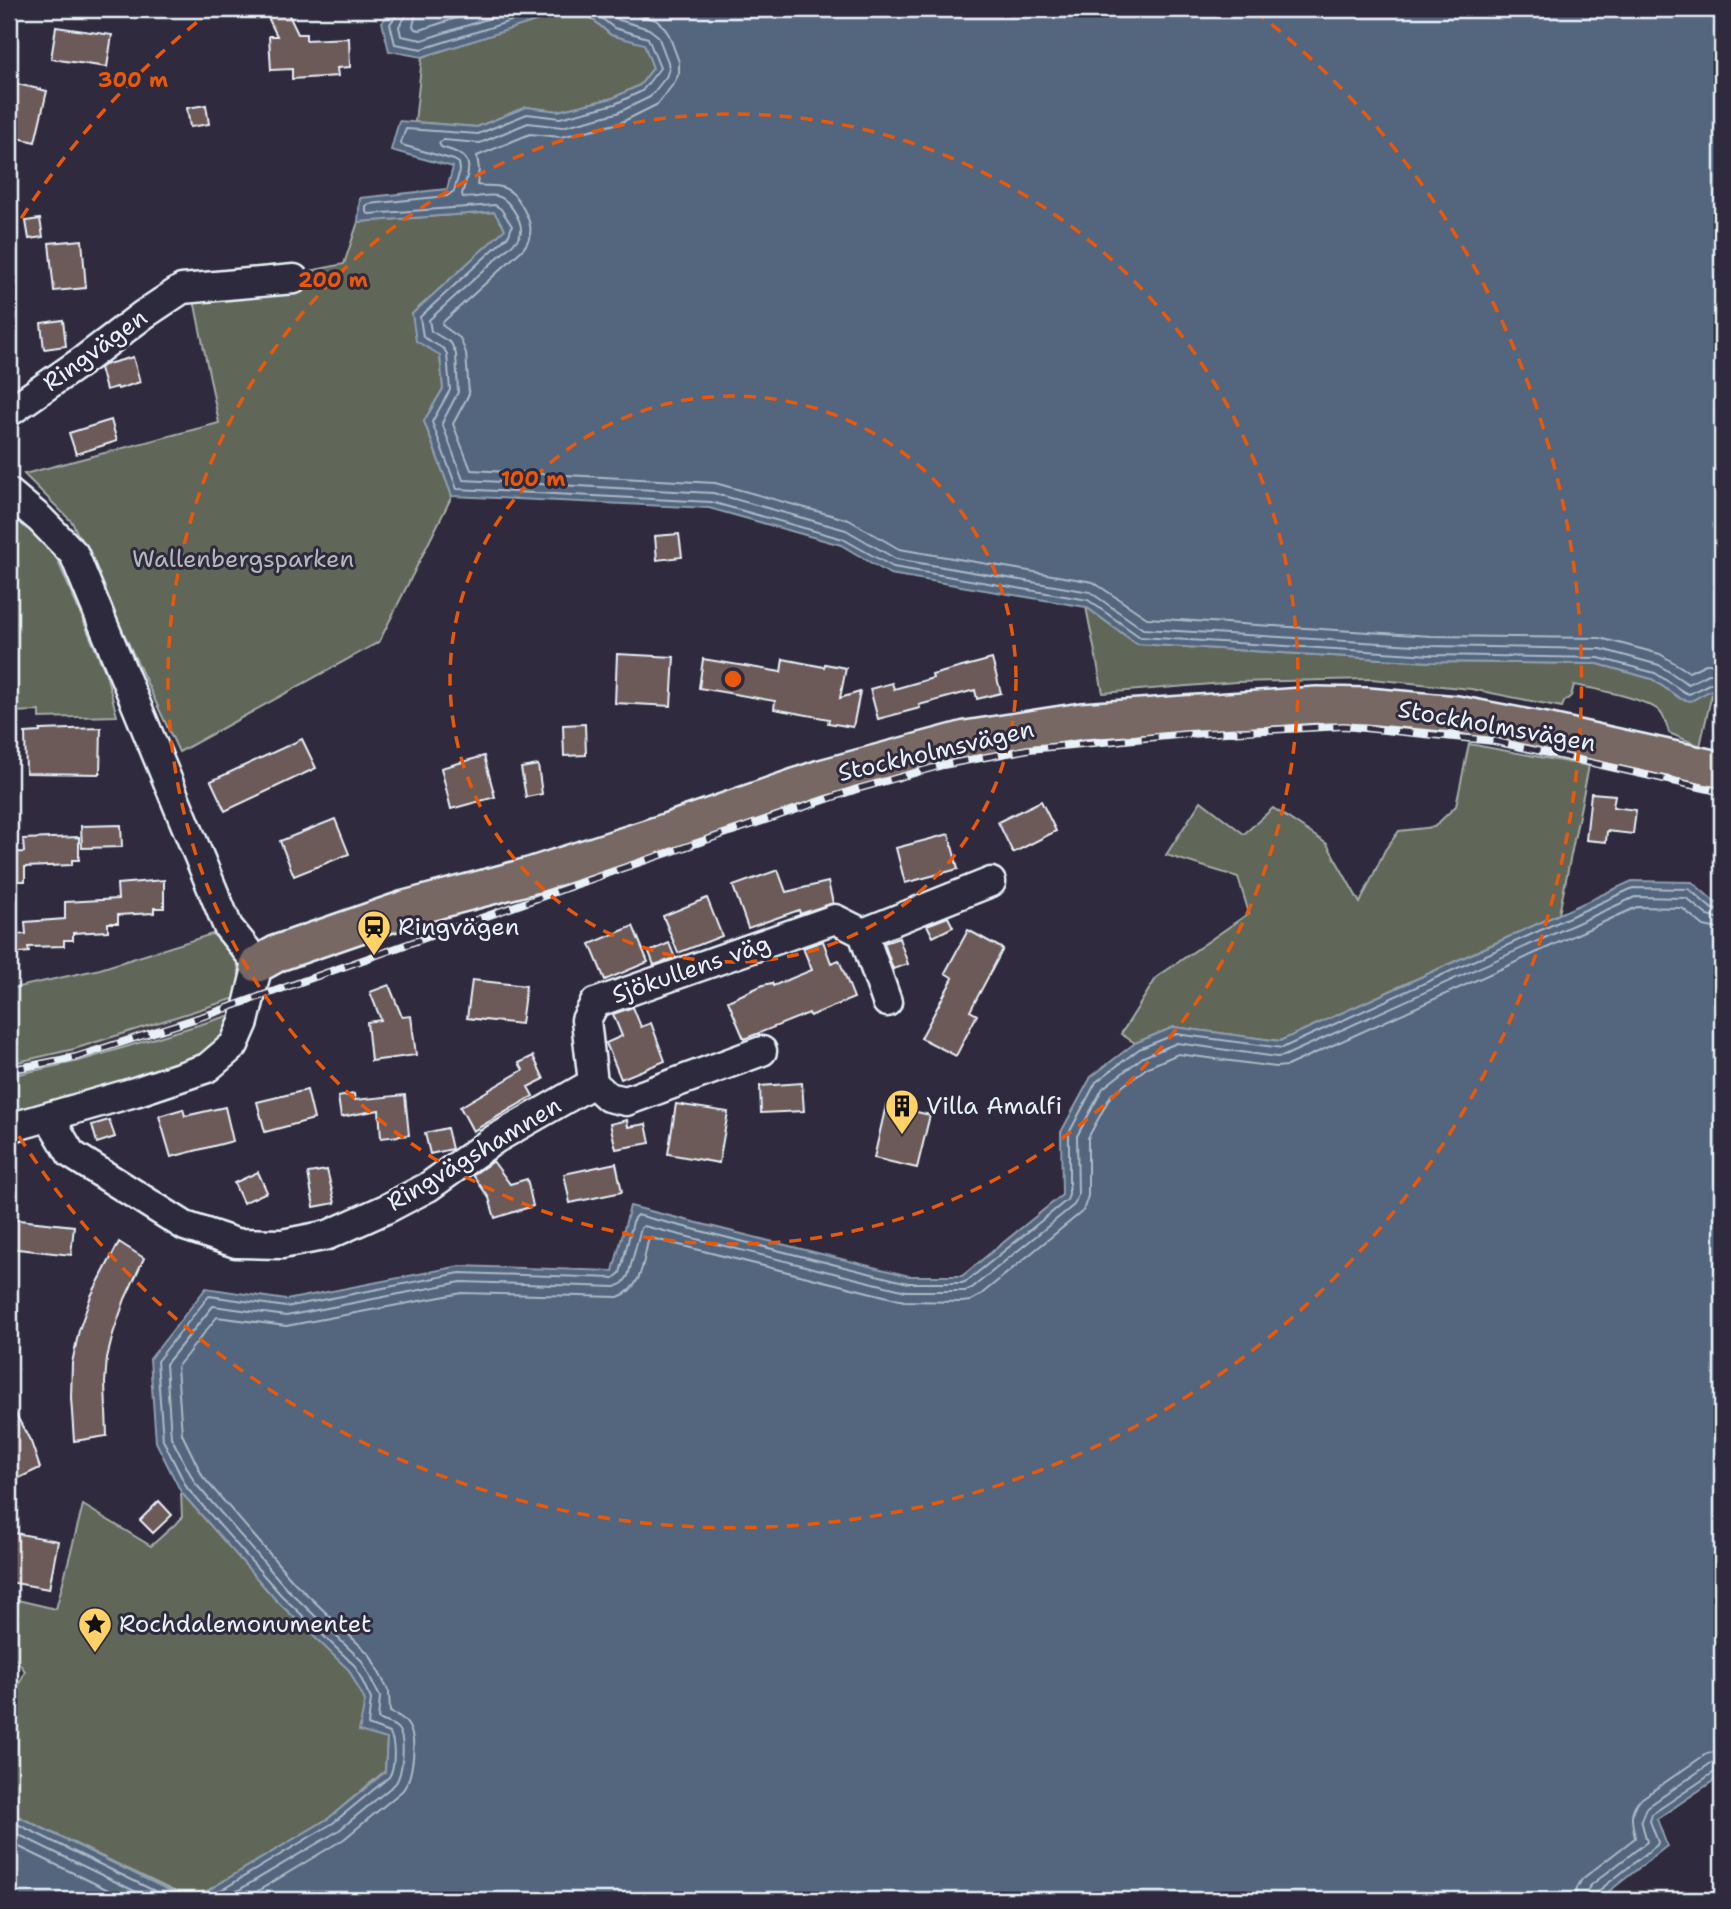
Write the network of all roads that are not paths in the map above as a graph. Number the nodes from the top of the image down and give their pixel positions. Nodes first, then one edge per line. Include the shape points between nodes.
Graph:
1 (294, 279) dead end
2 (9, 412) edge
3 (9, 493) edge
4 (1722, 770) edge
5 (991, 882) dead end
6 (863, 933) junction
7 (257, 964) junction
8 (887, 1002) dead end
9 (762, 1051) dead end
10 (593, 1083) junction
11 (49, 1117) junction
12 (9, 1128) edge

1 - 2 street, Ringvägen via 182,289
3 - 7 street via 74,554 228,927
4 - 7 main road, Stockholmsvägen via 1455,714 1380,706 1317,705 1083,721 966,739 821,778 533,875 405,909
5 - 6 street
6 - 8 street
6 - 10 street, Sjökullens väg via 835,919 595,1003 586,1020
7 - 11 street via 234,1045 207,1068
9 - 10 street via 625,1101 608,1097
10 - 11 street, Ringvägshamnen via 495,1139 396,1204 328,1235 282,1244 236,1243 185,1226 71,1154
11 - 12 street

